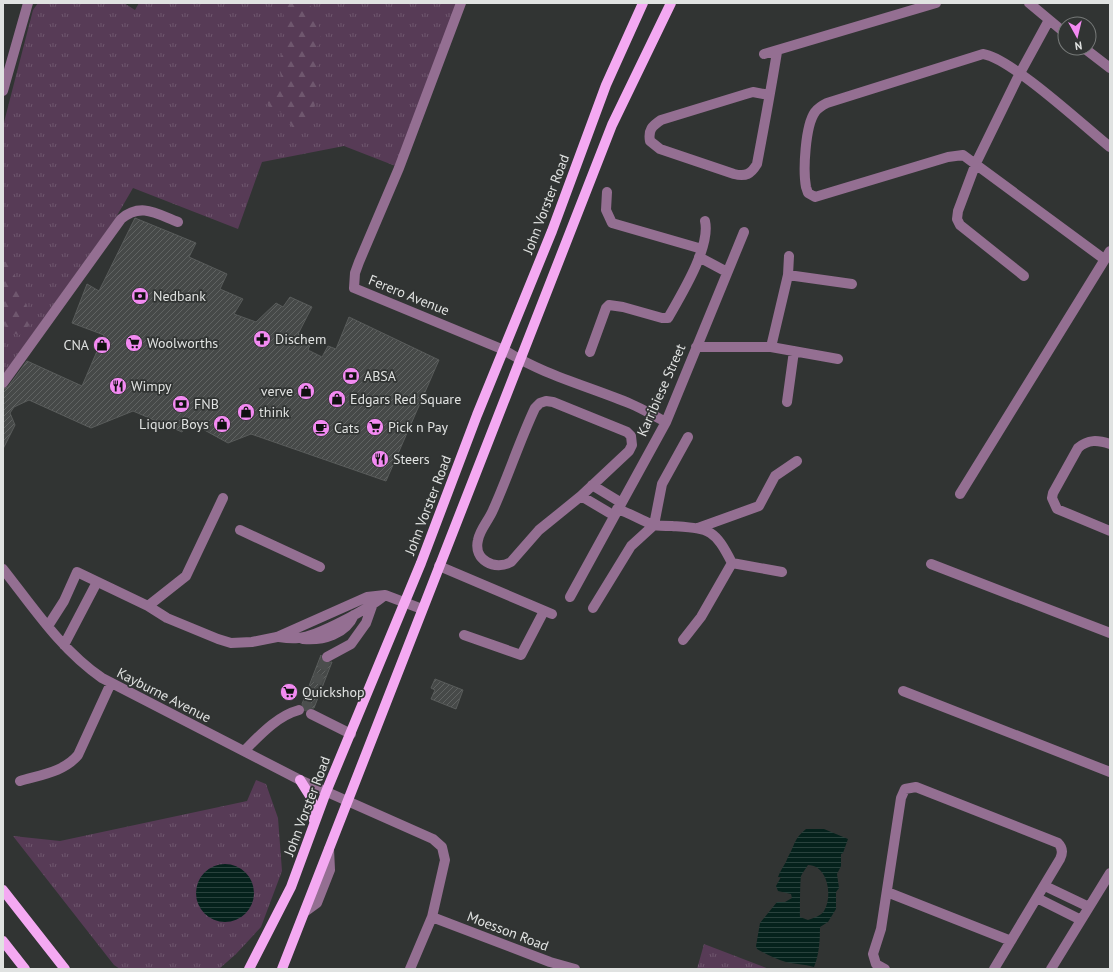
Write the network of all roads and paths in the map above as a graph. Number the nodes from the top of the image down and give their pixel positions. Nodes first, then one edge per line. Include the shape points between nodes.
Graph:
1 (28, 3) edge
2 (461, 3) edge
3 (643, 3) edge
4 (671, 3) edge
5 (936, 3) edge
6 (1029, 3) edge
7 (1049, 20) junction
8 (1057, 26) edge
9 (776, 52) junction
10 (764, 54) dead end
11 (1094, 56) edge
12 (1110, 68) edge
13 (1020, 73) junction
14 (3, 91) edge
15 (769, 95) junction
16 (1110, 147) edge
17 (976, 163) junction
18 (607, 192) dead end
19 (705, 221) dead end
20 (178, 222) dead end
21 (744, 232) dead end
22 (700, 253) junction
23 (1107, 255) edge
24 (789, 256) dead end
25 (727, 272) junction
26 (788, 275) junction
27 (1024, 276) dead end
28 (852, 284) dead end
29 (696, 346) junction
30 (772, 347) junction
31 (504, 350) junction
32 (794, 351) junction
33 (590, 352) dead end
34 (838, 359) dead end
35 (520, 360) junction
36 (3, 383) edge
37 (787, 402) dead end
38 (666, 422) junction
39 (688, 437) dead end
40 (1110, 444) edge
41 (797, 461) dead end
42 (592, 485) junction
43 (960, 494) dead end
44 (581, 496) junction
45 (224, 498) dead end
46 (617, 508) junction
47 (654, 525) junction
48 (697, 528) junction
49 (240, 530) dead end
50 (1110, 531) edge
51 (732, 563) junction
52 (931, 564) dead end
53 (439, 566) junction
54 (320, 567) dead end
55 (3, 569) edge
56 (782, 572) dead end
57 (97, 582) junction
58 (385, 595) junction
59 (570, 597) dead end
60 (404, 601) junction
61 (148, 606) junction
62 (372, 606) junction
63 (593, 608) dead end
64 (422, 609) junction
65 (354, 615) junction
66 (48, 626) junction
67 (338, 633) junction
68 (1110, 633) edge
69 (464, 635) dead end
70 (277, 637) junction
71 (299, 638) junction
72 (683, 640) dead end
73 (64, 645) junction
74 (344, 649) junction
75 (327, 657) tunnel mouth
76 (111, 683) junction
77 (903, 691) dead end
78 (299, 710) tunnel mouth
79 (311, 714) dead end
80 (351, 734) junction
81 (244, 751) junction
82 (1110, 772) edge
83 (300, 780) junction
84 (20, 781) dead end
85 (326, 792) junction
86 (346, 801) junction
87 (313, 831) junction
88 (1110, 873) edge
89 (1045, 886) junction
90 (3, 890) edge
91 (887, 892) junction
92 (1037, 898) junction
93 (1089, 907) junction
94 (432, 917) junction
95 (1081, 920) junction
96 (3, 941) edge
97 (1011, 941) junction
98 (25, 969) edge
99 (65, 969) edge
100 (249, 969) edge
101 (282, 969) edge
102 (410, 969) edge
103 (575, 969) edge
104 (885, 969) edge
105 (994, 969) edge
106 (1051, 969) edge

1 - 14 street
2 - 31 street, Ferero Avenue via 399,168 359,262 354,288
3 - 31 main road, John Vorster Road via 606,85 552,231
4 - 35 main road via 612,125
5 - 9 street
6 - 7 street
7 - 8 street
7 - 13 street
9 - 10 street
9 - 15 street
11 - 12 street
13 - 16 street
13 - 17 street
13 - 17 street via 996,57 976,55 828,102 815,112 812,119 806,149 805,180 808,193 820,197 959,154
15 - 15 street via 757,164 748,175 741,176 660,150 650,141 650,130 661,120 753,92
17 - 23 street
17 - 27 street via 958,211 958,222
18 - 22 street via 606,210 612,223
19 - 22 street via 707,229
20 - 36 street via 145,210 135,210 122,219
21 - 25 street, Karribiese Street
22 - 25 street
22 - 33 street via 668,318 609,305
23 - 43 street
24 - 26 street
25 - 29 street, Karribiese Street
26 - 28 street
26 - 30 street
29 - 30 street
29 - 38 street, Karribiese Street
30 - 32 street
31 - 35 street, Ferero Avenue
31 - 60 main road, John Vorster Road
32 - 34 street
32 - 37 street
35 - 38 street, Ferero Avenue via 631,404
35 - 53 main road
38 - 46 street, Karribiese Street
39 - 47 street via 662,484
40 - 50 street via 1094,440 1078,448 1052,498 1057,509
41 - 48 street via 775,476 759,506
42 - 44 street
42 - 44 street via 629,451 632,436 553,402 540,403 535,408 493,511 480,533 477,541 479,554 490,565 505,565 511,562 539,530
42 - 46 street
44 - 46 street
45 - 61 street via 186,576
46 - 47 street
46 - 59 street, Karribiese Street
47 - 48 street
47 - 63 street via 632,546
48 - 51 street via 712,532 721,541
49 - 54 street
51 - 56 street
51 - 72 street via 701,617
52 - 68 street
53 - 64 main road
53 - 69 street via 548,612 521,655
55 - 66 street, Kayburne Avenue
57 - 61 street
57 - 66 street via 77,572 64,601
57 - 73 street
58 - 60 street
58 - 62 street
58 - 70 street via 356,601
60 - 64 street
60 - 80 main road, John Vorster Road
61 - 70 street via 190,628 231,643
62 - 65 street
62 - 74 street via 362,629
64 - 86 main road
65 - 67 street via 350,623
65 - 71 street
66 - 73 street, Kayburne Avenue
67 - 71 street via 317,639
67 - 74 street
70 - 71 street
73 - 76 street, Kayburne Avenue via 82,663
74 - 75 street
76 - 81 street, Kayburne Avenue
76 - 84 street via 78,755 72,762 64,768
77 - 82 street
78 - 81 street via 279,720
79 - 80 street
80 - 85 main road, John Vorster Road
81 - 83 street, Kayburne Avenue
83 - 85 street, Kayburne Avenue
83 - 87 main road via 312,799
85 - 86 street, Kayburne Avenue
85 - 87 main road, John Vorster Road
86 - 94 street, Kayburne Avenue via 433,839 442,847 445,860
86 - 101 main road
87 - 100 main road, John Vorster Road via 291,887
88 - 93 street
89 - 91 street via 1062,855 1061,846 916,787 910,787 905,789 901,798
89 - 92 street
89 - 93 street
90 - 99 main road
91 - 97 street
91 - 104 street via 881,929 873,954 876,964
92 - 95 street
92 - 97 street
93 - 95 street
94 - 102 street, Kayburne Avenue
94 - 103 street, Moesson Road
95 - 106 street
96 - 98 main road
97 - 105 street

